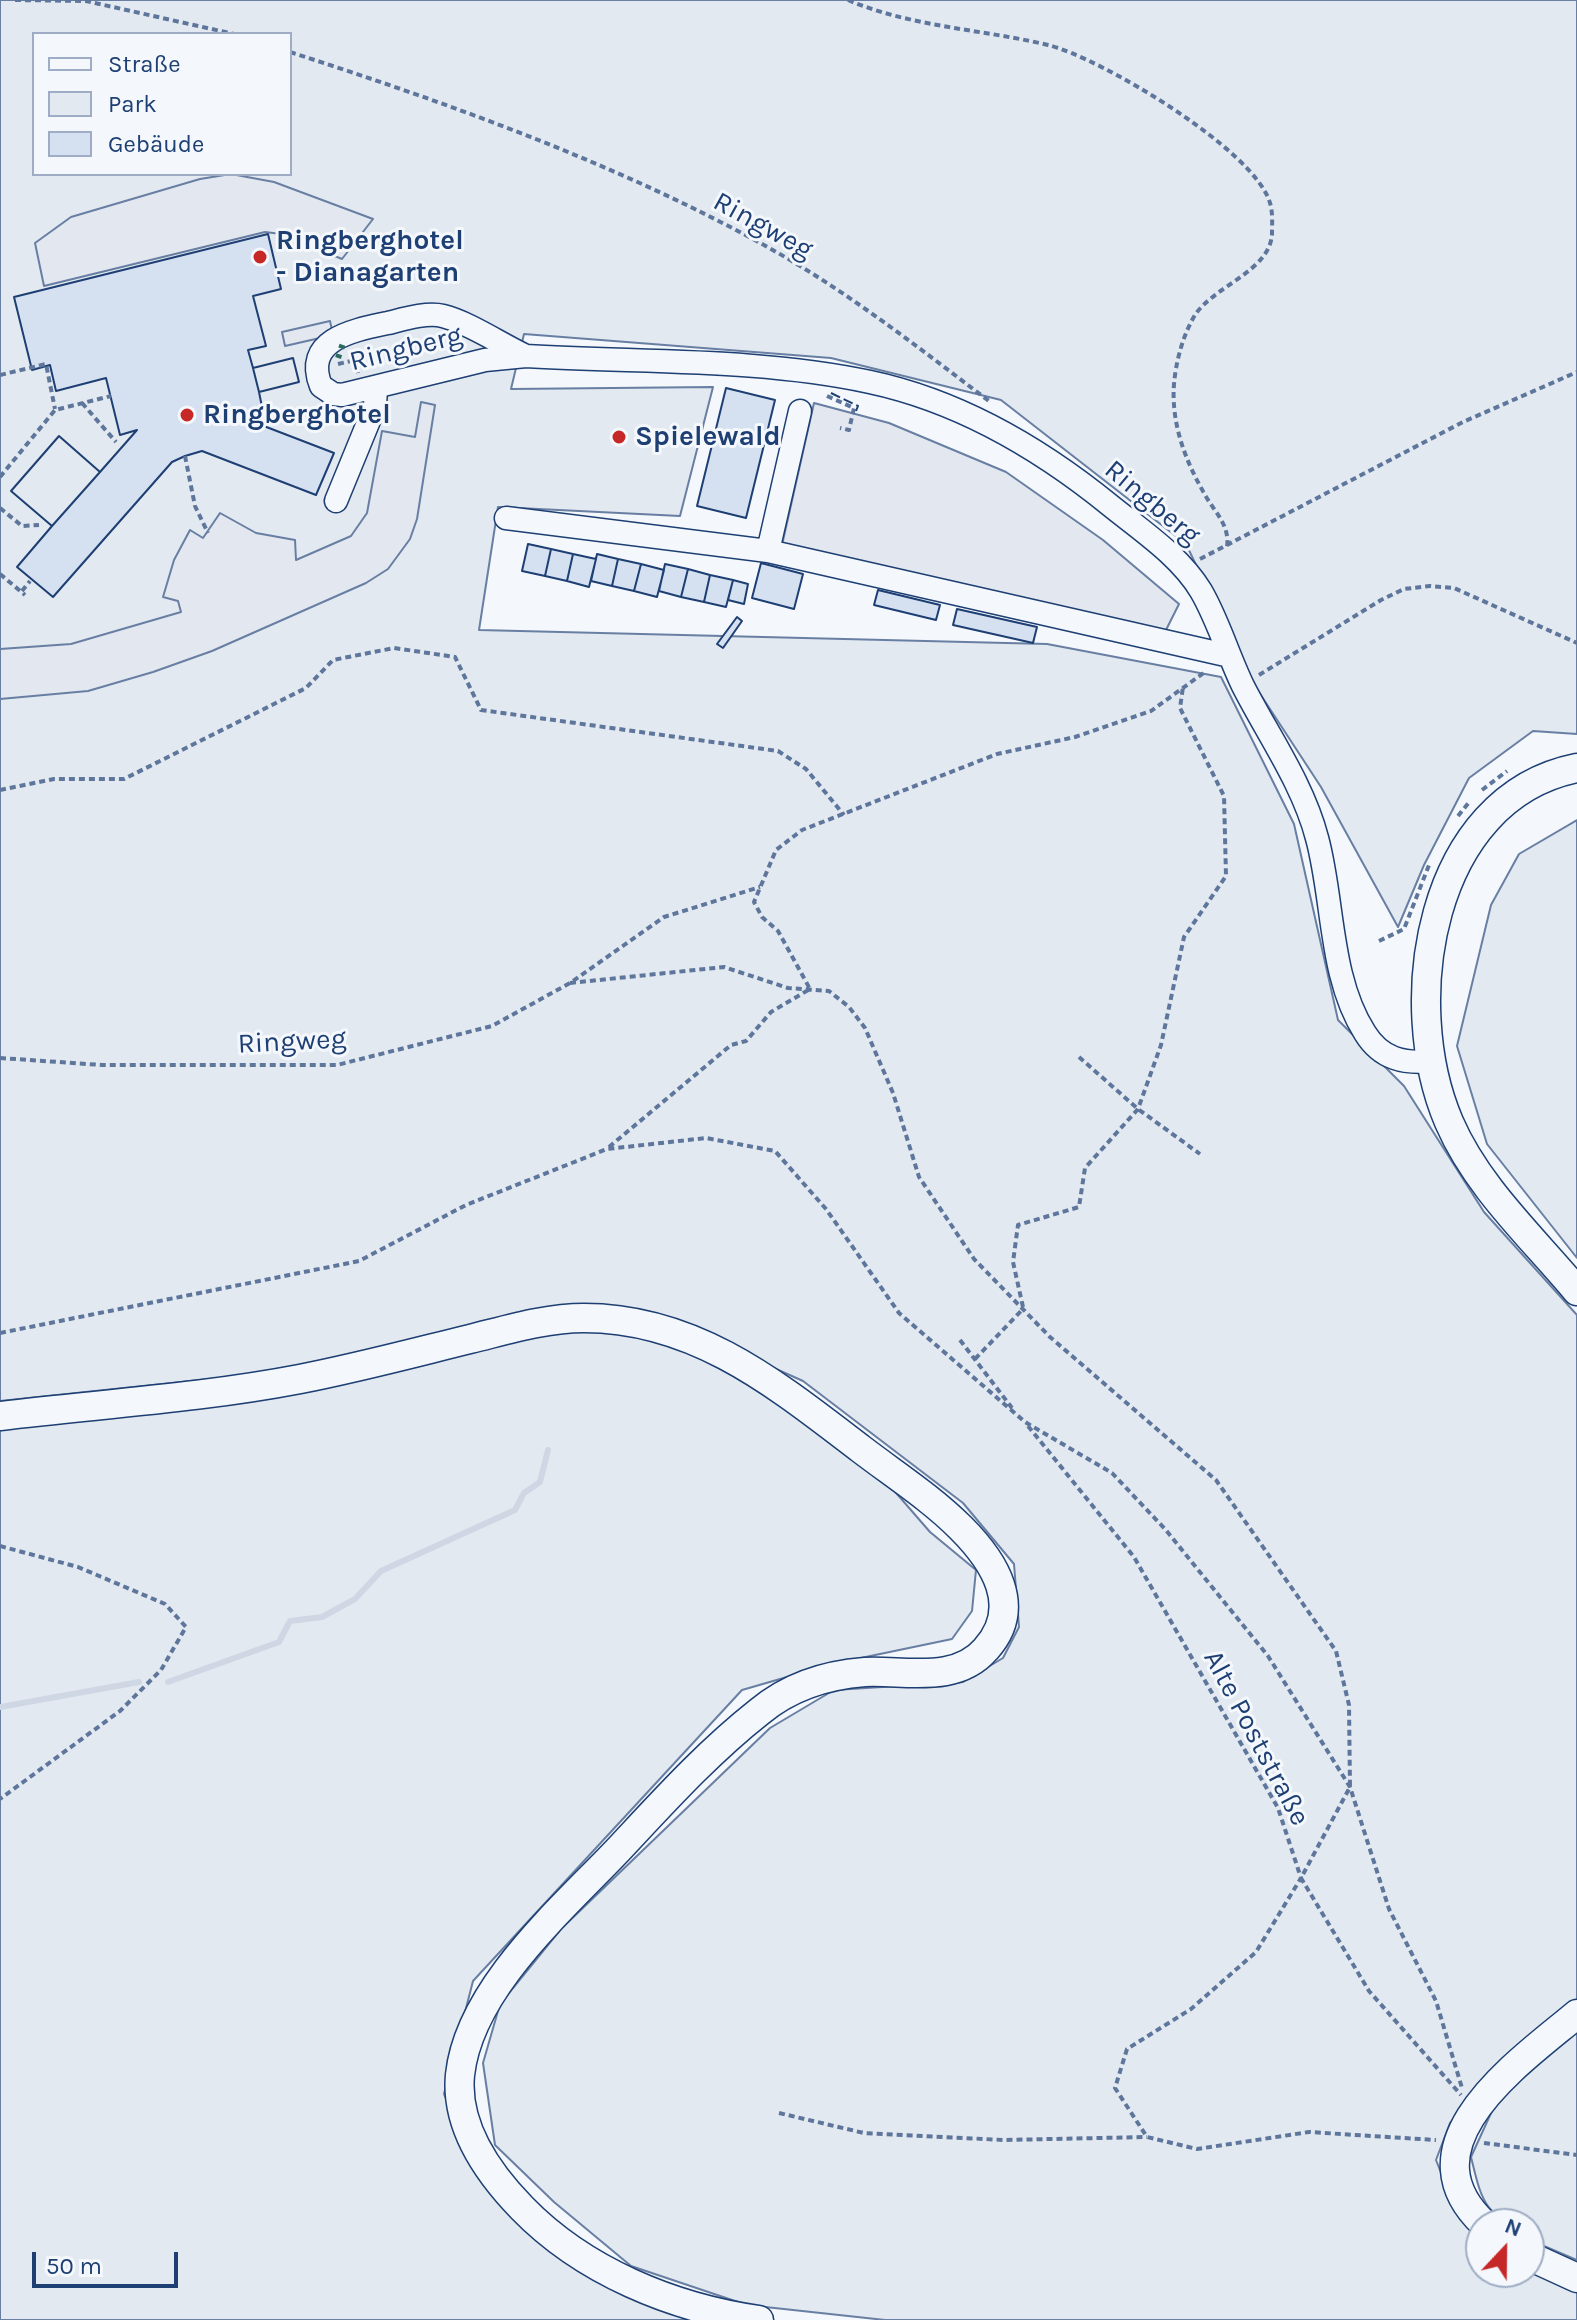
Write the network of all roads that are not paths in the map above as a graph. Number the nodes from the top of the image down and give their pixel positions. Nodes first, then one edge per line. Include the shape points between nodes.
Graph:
1 (526, 356) junction
2 (376, 388) junction
3 (800, 411) dead end
4 (336, 501) dead end
5 (506, 518) dead end
6 (768, 551) junction
7 (1230, 656) junction
8 (1577, 768) edge
9 (1432, 1061) junction
10 (1577, 1291) edge
11 (0, 1416) edge
12 (1577, 2014) edge
13 (1472, 2208) edge
14 (1545, 2263) edge
15 (1577, 2278) edge
16 (759, 2320) edge

1 - 2 lane, Ringberg via 485,360
1 - 2 lane, Ringberg via 442,315 354,331 324,348 317,369 327,391 342,395
1 - 7 lane, Ringberg via 815,372 873,382 958,411 1050,459 1155,541 1201,591
2 - 4 lane via 375,406
3 - 6 lane
5 - 6 lane
6 - 7 lane
7 - 9 lane, Ringberg via 1317,836 1339,959 1360,1024 1387,1055 1412,1063
8 - 9 main road via 1509,797 1458,861 1441,903 1430,955 1427,1022
9 - 10 main road via 1448,1119 1466,1154
11 - 16 main road via 298,1380 562,1319 639,1323 710,1345 781,1388 932,1500 989,1559 1005,1600 997,1633 986,1650 958,1669 937,1673 864,1672 812,1680 763,1708 697,1765 524,1950 492,1995 467,2047 460,2078 466,2125 475,2147 537,2224 592,2264 628,2281 705,2309
12 - 13 main road via 1475,2106 1458,2143 1459,2183
14 - 15 main road

